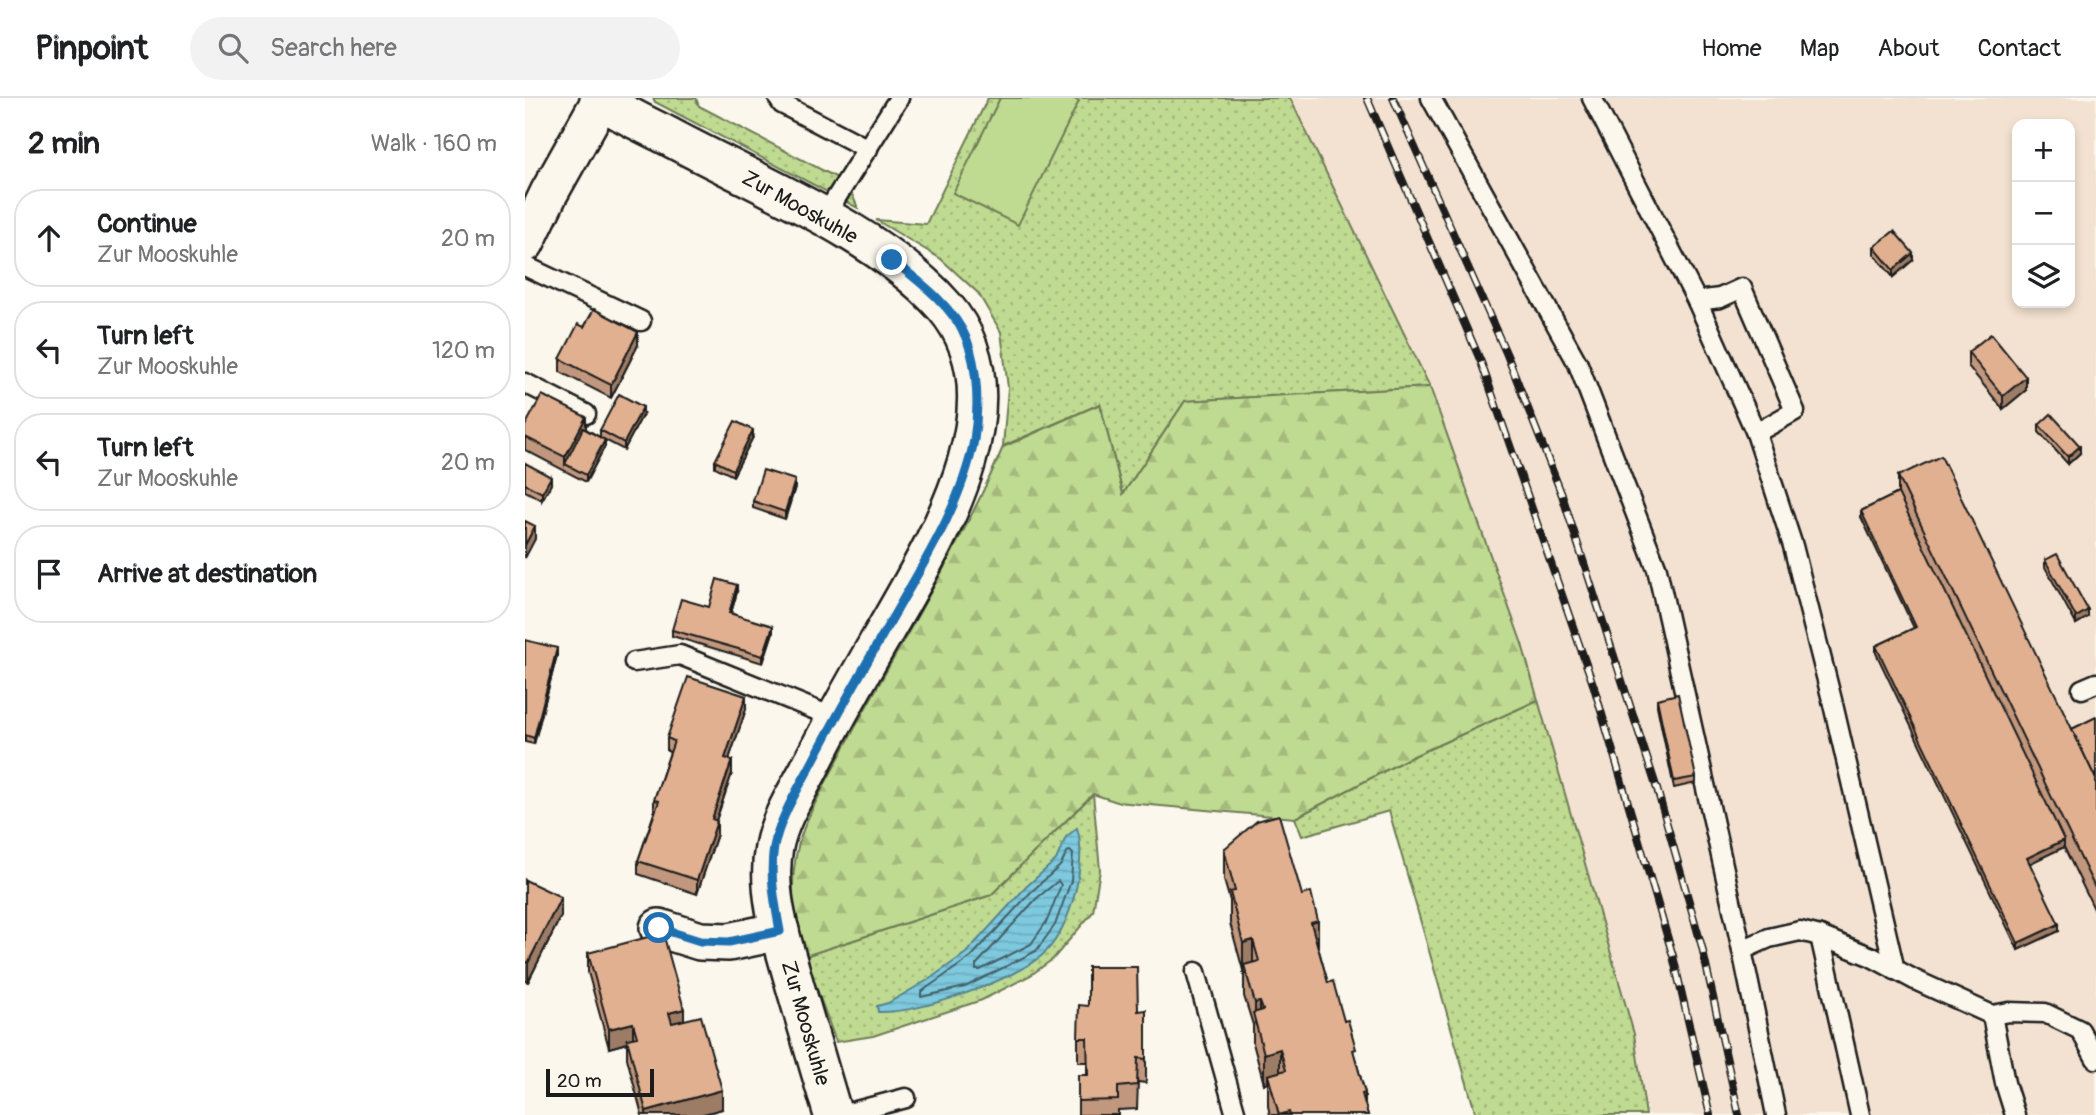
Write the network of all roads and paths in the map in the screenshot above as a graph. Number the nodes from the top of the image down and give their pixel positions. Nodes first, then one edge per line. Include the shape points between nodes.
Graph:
1 (778, 98) edge
2 (899, 98) edge
3 (1431, 98) edge
4 (1592, 98) edge
5 (601, 99) edge
6 (868, 149) junction
7 (824, 218) junction
8 (525, 243) edge
9 (525, 266) edge
10 (1697, 301) junction
11 (641, 321) dead end
12 (525, 383) edge
13 (586, 414) edge
14 (1756, 433) junction
15 (634, 662) dead end
16 (835, 718) junction
17 (659, 928) dead end
18 (780, 931) junction
19 (1820, 936) junction
20 (1742, 950) junction
21 (1895, 970) junction
22 (1196, 972) dead end
23 (1992, 1014) junction
24 (2096, 1059) edge
25 (906, 1098) dead end
26 (833, 1115) edge
27 (841, 1115) edge
28 (1236, 1115) edge
29 (1776, 1115) edge
30 (1860, 1115) edge
31 (2015, 1115) edge

1 - 6 lane
2 - 6 lane
3 - 20 lane via 1578,364 1657,569
4 - 10 lane
5 - 7 street, Zur Mooskuhle
5 - 8 street
6 - 7 lane
7 - 16 street, Zur Mooskuhle via 892,260 944,307 967,339 976,387 974,439 959,488 926,560
9 - 11 lane
10 - 14 lane
10 - 14 lane via 1720,298 1742,288 1795,411
12 - 13 lane
14 - 21 lane via 1793,546
15 - 16 lane via 680,655
16 - 18 street, Zur Mooskuhle via 774,846 771,876
17 - 18 street via 700,941 729,942
18 - 26 street, Zur Mooskuhle
19 - 20 lane via 1800,931 1769,937
19 - 21 lane
19 - 30 lane
20 - 29 lane
21 - 23 lane
22 - 28 lane
23 - 24 lane via 2045,1013 2080,1030
23 - 31 lane
25 - 27 lane

